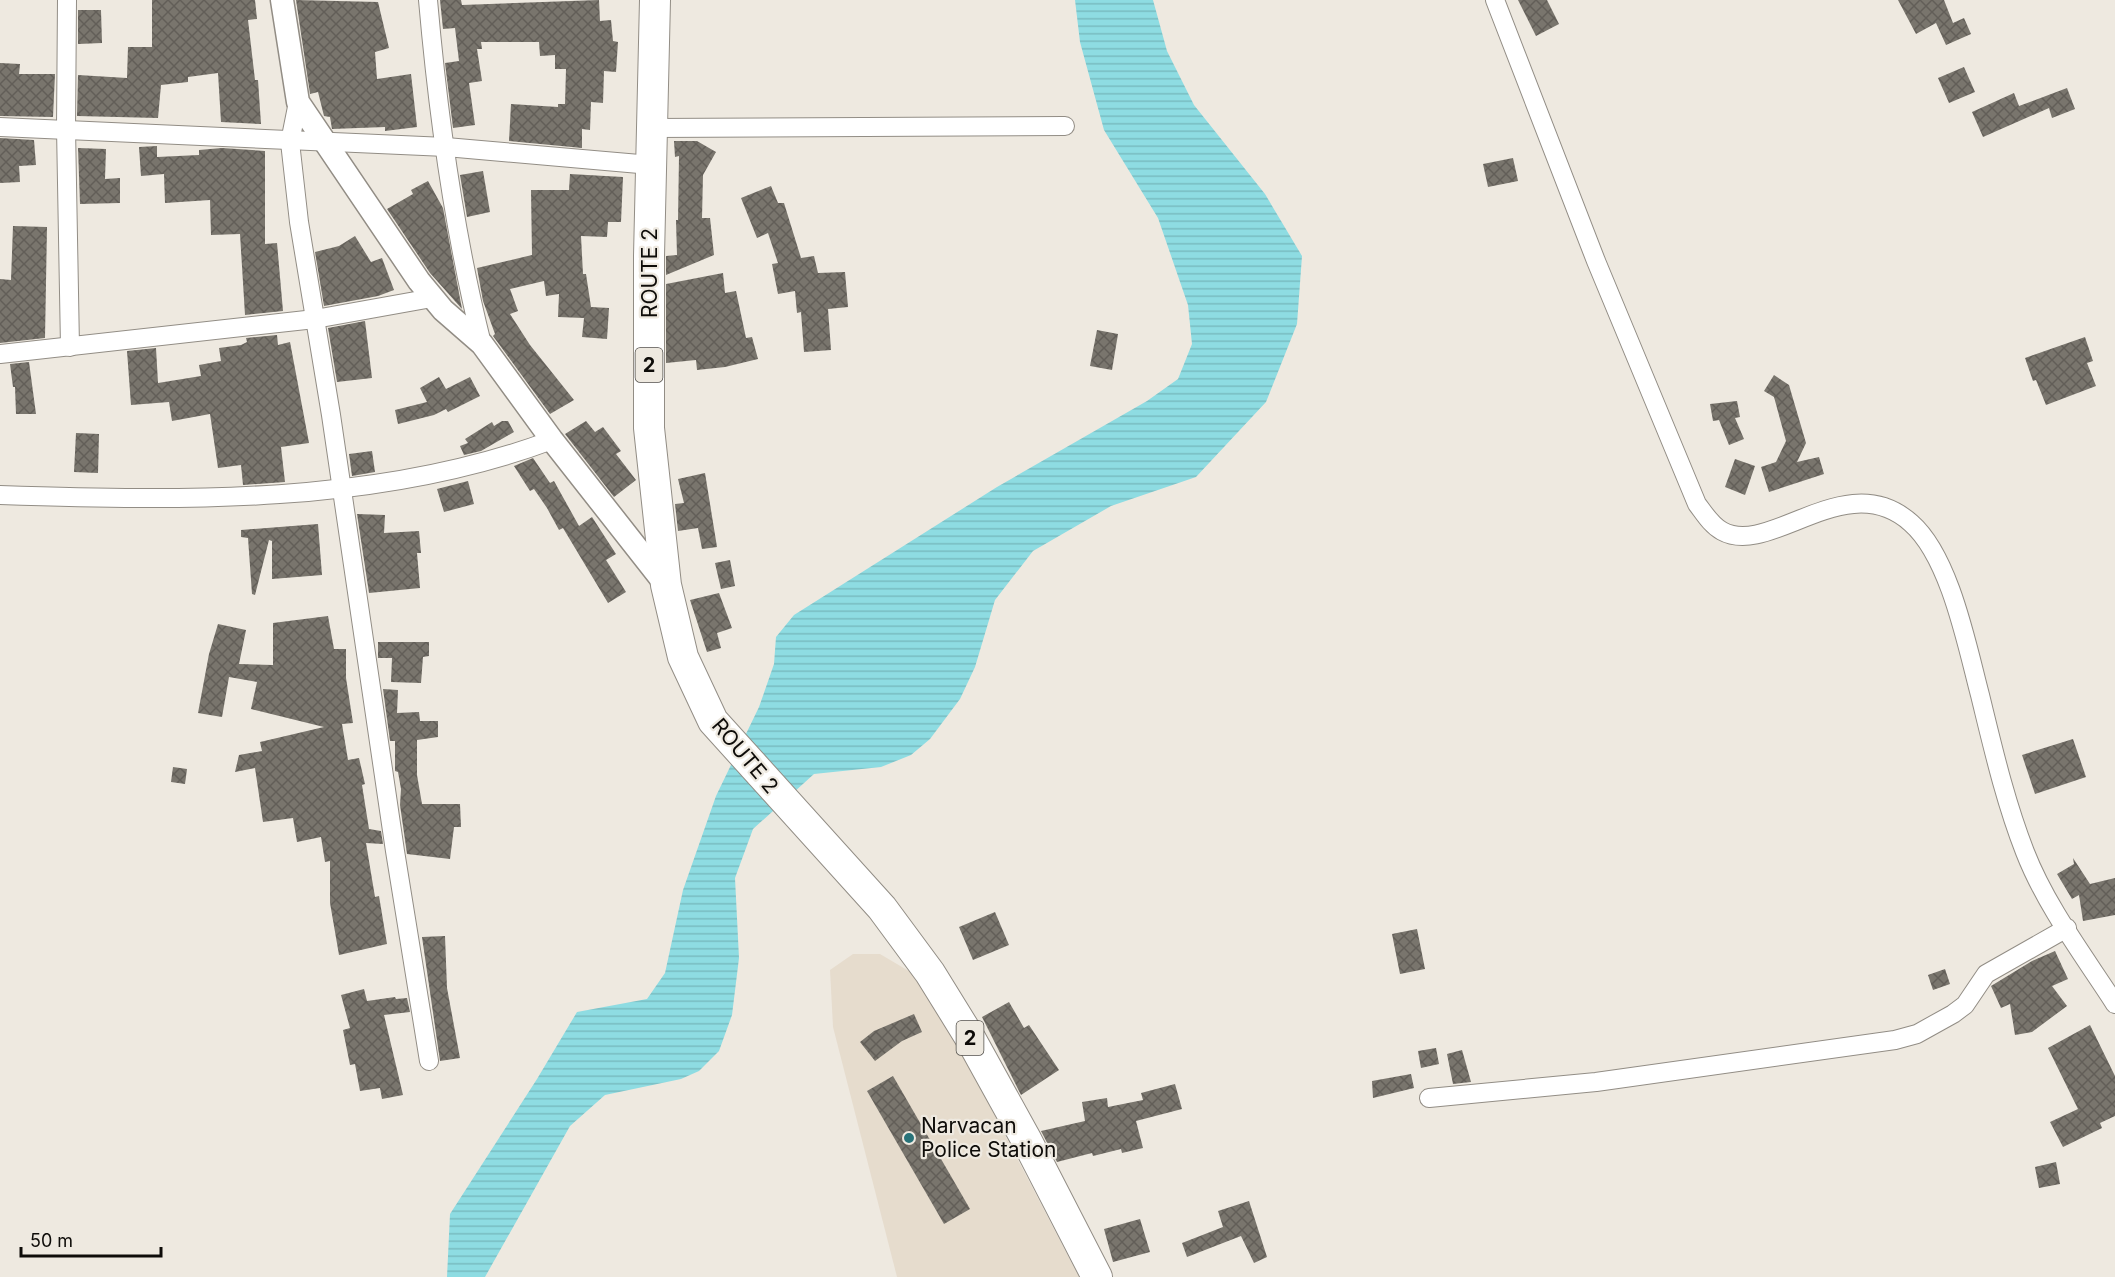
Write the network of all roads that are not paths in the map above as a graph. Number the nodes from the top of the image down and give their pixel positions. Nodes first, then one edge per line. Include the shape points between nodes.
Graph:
1 (67, 0) edge
2 (282, 0) edge
3 (428, 0) edge
4 (655, 0) edge
5 (1495, 0) edge
6 (298, 102) junction
7 (1065, 126) dead end
8 (0, 127) edge
9 (66, 128) junction
10 (652, 128) junction
11 (290, 142) junction
12 (328, 144) junction
13 (446, 147) junction
14 (651, 165) junction
15 (432, 298) junction
16 (315, 319) junction
17 (482, 344) junction
18 (70, 348) junction
19 (0, 354) edge
20 (552, 440) junction
21 (340, 487) junction
22 (0, 495) edge
23 (666, 585) junction
24 (2067, 928) junction
25 (2115, 1004) edge
26 (429, 1061) dead end
27 (1429, 1098) dead end
28 (1097, 1277) edge

1 - 9 street
2 - 6 street
3 - 13 street
4 - 10 highway, ROUTE 2 / 2
5 - 24 street via 1596,261 1697,504 1712,524 1723,532 1740,536 1855,503 1875,505 1912,523 1940,568 1959,615 2012,817 2040,884
6 - 11 street
6 - 12 street
7 - 10 street
8 - 9 street
9 - 11 street
9 - 18 street
10 - 14 highway, ROUTE 2 / 2
11 - 12 street
11 - 16 street
12 - 13 street
12 - 15 street
13 - 14 street
13 - 17 street
14 - 23 highway, ROUTE 2 / 2 via 649,428
15 - 16 street
15 - 17 street
16 - 18 street
16 - 21 street
17 - 20 street
18 - 19 street
20 - 21 street via 467,467
20 - 23 street
21 - 22 street via 240,496
21 - 26 street
23 - 28 highway, ROUTE 2 / 2 via 683,657 713,721 882,908 930,973 1028,1141
24 - 25 street
24 - 27 street via 1986,974 1965,1005 1953,1014 1917,1034 1896,1040 1596,1082

